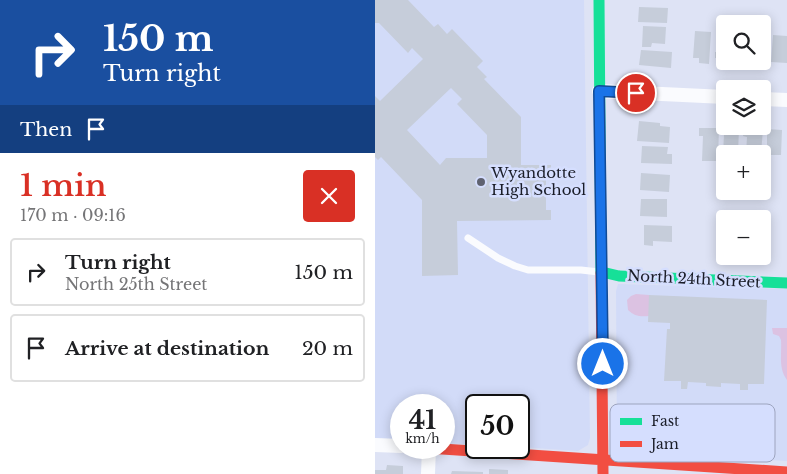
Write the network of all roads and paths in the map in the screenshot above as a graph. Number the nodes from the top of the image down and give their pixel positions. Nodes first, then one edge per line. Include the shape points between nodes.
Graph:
1 (599, 0) edge
2 (599, 91) junction
3 (716, 97) edge
4 (771, 99) edge
5 (787, 100) edge
6 (469, 238) dead end
7 (602, 272) junction
8 (787, 283) edge
9 (375, 445) edge
10 (390, 446) edge
11 (455, 450) edge
12 (428, 459) edge
13 (603, 460) junction
14 (610, 460) edge
15 (634, 462) edge
16 (787, 472) edge
17 (428, 474) edge
18 (603, 474) edge

1 - 2 street
2 - 3 street
2 - 7 street
4 - 5 street
6 - 7 lane via 498,258 528,270
7 - 8 street, North 24th Street via 619,276
7 - 13 street
9 - 10 street
11 - 13 street
12 - 17 street
13 - 14 street
13 - 18 street
15 - 16 street

